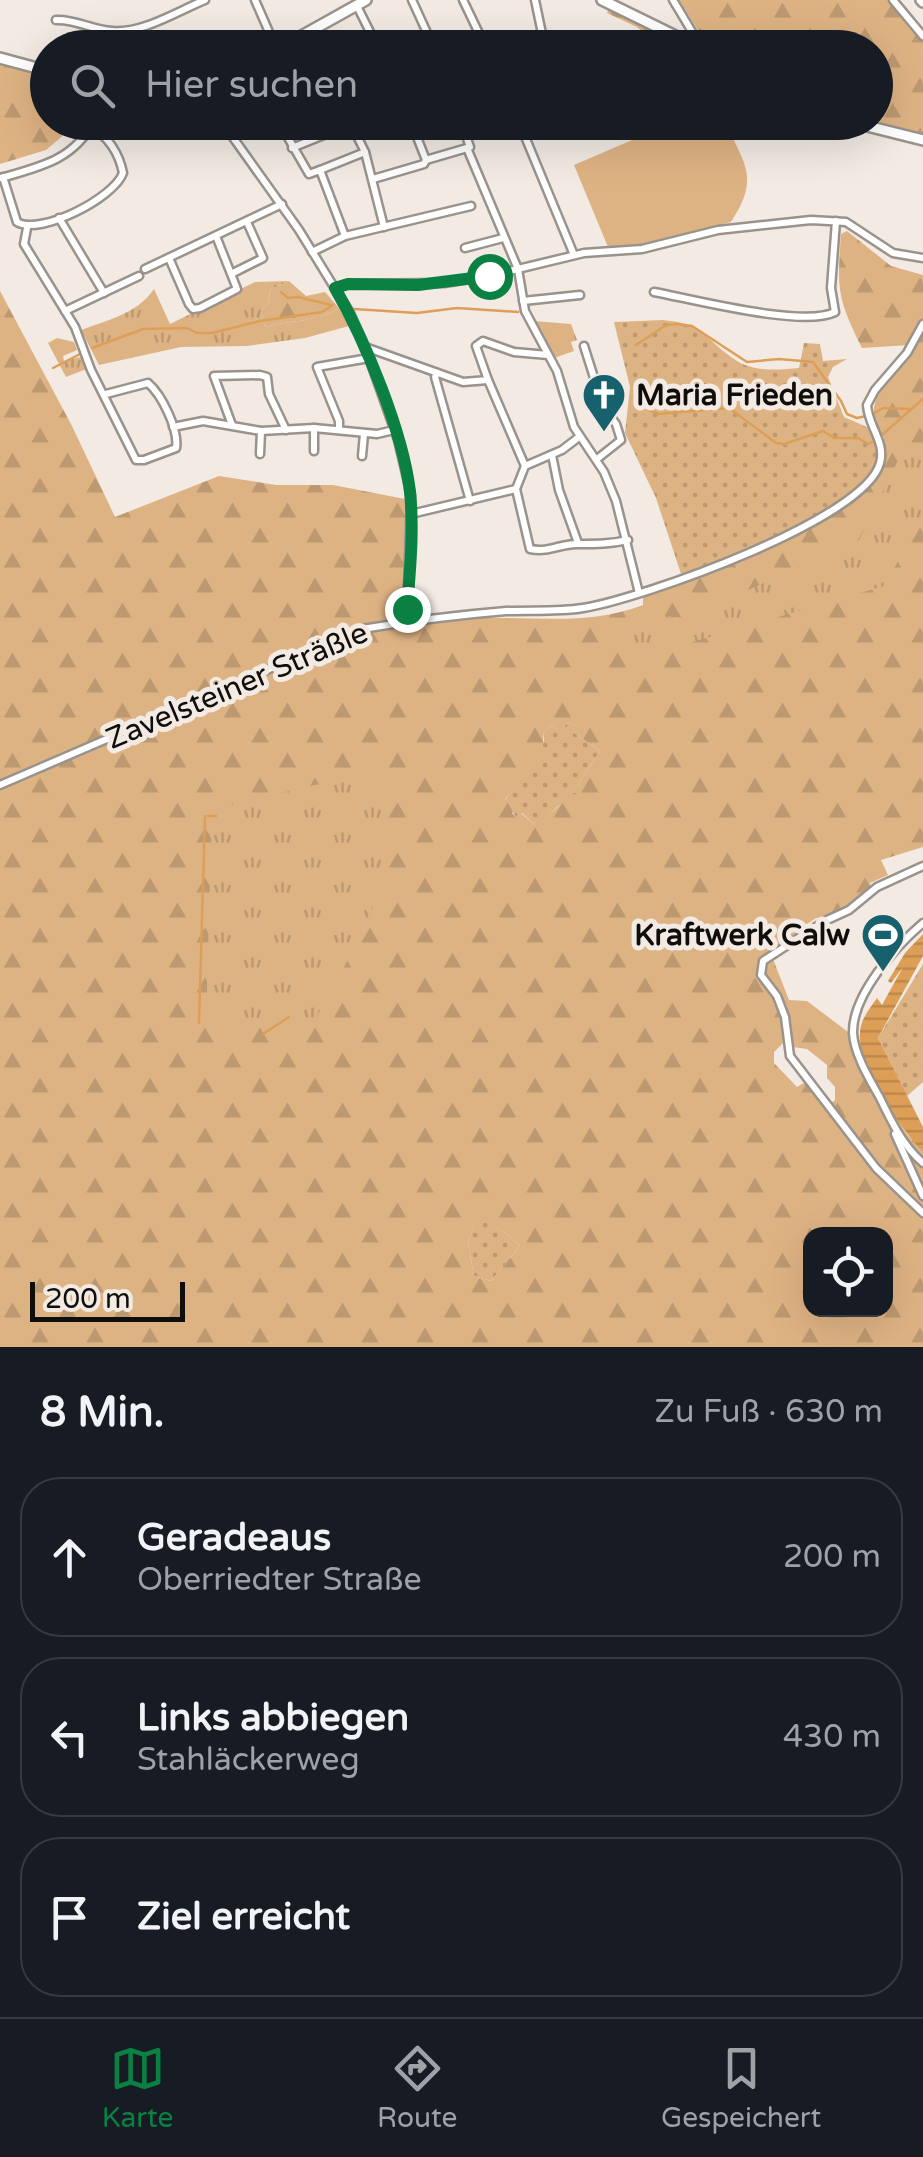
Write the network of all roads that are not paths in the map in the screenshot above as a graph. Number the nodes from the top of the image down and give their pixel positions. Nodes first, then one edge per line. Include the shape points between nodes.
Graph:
1 (205, 0) edge
2 (255, 0) edge
3 (412, 0) edge
4 (463, 0) edge
5 (535, 0) edge
6 (602, 0) edge
7 (674, 0) edge
8 (893, 0) edge
9 (361, 3) edge
10 (620, 4) edge
11 (56, 20) dead end
12 (103, 30) edge
13 (130, 30) edge
14 (269, 30) edge
15 (311, 30) edge
16 (371, 30) edge
17 (426, 30) edge
18 (477, 30) edge
19 (541, 30) edge
20 (668, 30) edge
21 (691, 30) edge
22 (923, 36) edge
23 (0, 58) edge
24 (30, 66) edge
25 (893, 133) edge
26 (83, 140) edge
27 (106, 140) edge
28 (235, 140) edge
29 (288, 140) edge
30 (311, 140) edge
31 (358, 140) edge
32 (418, 140) edge
33 (468, 140) edge
34 (526, 140) edge
35 (923, 140) edge
36 (470, 147) dead end
37 (292, 148) junction
38 (364, 152) junction
39 (426, 160) junction
40 (320, 170) junction
41 (2, 178) edge
42 (372, 179) junction
43 (282, 204) junction
44 (471, 206) dead end
45 (59, 218) junction
46 (836, 221) junction
47 (248, 222) junction
48 (384, 227) junction
49 (27, 228) junction
50 (216, 236) junction
51 (345, 236) junction
52 (503, 238) junction
53 (465, 248) dead end
54 (312, 252) junction
55 (574, 254) junction
56 (169, 258) junction
57 (923, 258) edge
58 (518, 269) junction
59 (233, 273) junction
60 (335, 288) junction
61 (654, 292) dead end
62 (104, 293) junction
63 (580, 295) dead end
64 (523, 301) junction
65 (65, 311) junction
66 (923, 324) edge
67 (584, 346) dead end
68 (365, 347) junction
69 (548, 354) junction
70 (369, 358) junction
71 (437, 372) junction
72 (488, 380) junction
73 (106, 394) junction
74 (232, 425) junction
75 (173, 427) junction
76 (314, 428) junction
77 (261, 430) junction
78 (286, 430) junction
79 (339, 430) junction
80 (394, 430) junction
81 (364, 434) junction
82 (580, 437) junction
83 (314, 452) dead end
84 (260, 454) dead end
85 (552, 454) junction
86 (362, 456) dead end
87 (596, 459) junction
88 (525, 466) junction
89 (516, 490) junction
90 (470, 501) junction
91 (411, 514) junction
92 (628, 540) junction
93 (578, 544) junction
94 (639, 593) junction
95 (406, 621) junction
96 (0, 785) edge
97 (923, 866) edge
98 (923, 923) edge
99 (894, 1126) junction
100 (923, 1163) edge
101 (923, 1196) edge
102 (923, 1213) edge

1 - 13 street
2 - 14 street
3 - 17 street
4 - 18 street
5 - 19 street
6 - 10 street
7 - 21 street
8 - 22 street
9 - 15 street
9 - 16 street
10 - 20 street
11 - 12 street
23 - 24 street
25 - 35 street
26 - 41 street via 56,162
27 - 45 street via 120,159 120,183
28 - 43 street
29 - 37 street
30 - 37 street
31 - 38 street
32 - 39 street
33 - 36 street
34 - 55 street
37 - 40 street via 310,176
38 - 40 street
38 - 42 street
39 - 42 street
39 - 52 street via 467,148
40 - 51 street
41 - 49 street via 17,222
42 - 48 street
43 - 47 street
43 - 54 street
44 - 48 street
45 - 49 street
45 - 62 street
46 - 55 street via 764,223 642,248
46 - 57 street via 894,253
46 - 61 street via 830,315 746,310
47 - 50 street
47 - 59 street via 262,258
48 - 51 street
49 - 65 street via 24,244
50 - 56 street
50 - 59 street
51 - 54 street
52 - 53 street
52 - 58 street
54 - 60 street
55 - 58 street
56 - 59 street via 193,309 237,289
56 - 62 street
58 - 60 street via 444,283
58 - 64 street
60 - 68 street
62 - 65 street
63 - 64 street
64 - 69 street
65 - 73 street
66 - 94 street, Zavelsteiner Sträßle via 867,405 882,448 870,482 826,514 742,556
67 - 87 street via 621,440
68 - 70 street
68 - 71 street
69 - 72 street via 483,342 476,346
69 - 82 street
70 - 79 street via 317,368
70 - 80 street
71 - 72 street via 463,382
71 - 90 street
72 - 88 street
73 - 75 street via 148,383
73 - 75 street via 139,462 176,448
74 - 75 street
74 - 77 street
74 - 78 street via 214,376 260,375 267,377
76 - 78 street
76 - 79 street
76 - 83 street
77 - 78 street
77 - 84 street
79 - 81 street
80 - 81 street
80 - 91 street
81 - 86 street
82 - 85 street
82 - 87 street
85 - 88 street
85 - 93 street
87 - 92 street
88 - 89 street
89 - 90 street
89 - 93 street via 530,548
90 - 91 street
91 - 95 street
92 - 93 street
92 - 94 street
94 - 95 street, Zavelsteiner Sträßle via 571,610
95 - 96 street, Zavelsteiner Sträßle via 362,629
97 - 102 street via 876,887 761,968 786,1017 790,1056 876,1168
98 - 99 street via 896,947 855,1021 856,1044
99 - 100 street
99 - 101 street

